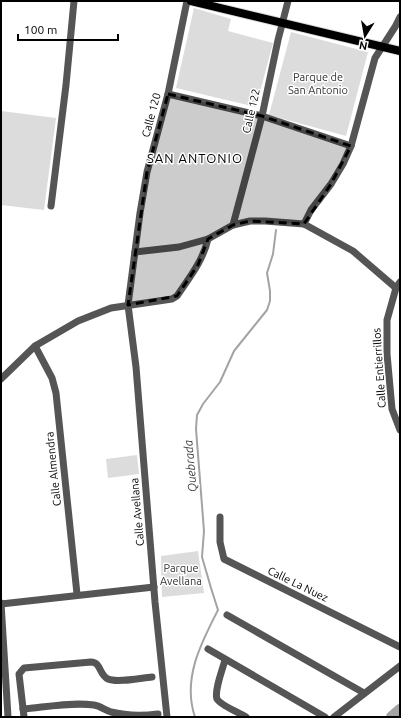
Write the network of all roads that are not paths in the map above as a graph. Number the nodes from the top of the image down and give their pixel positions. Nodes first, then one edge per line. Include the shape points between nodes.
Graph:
1 (74, 1) edge
2 (187, 1) edge
3 (191, 1) edge
4 (288, 1) edge
5 (400, 17) edge
6 (282, 23) junction
7 (382, 47) junction
8 (400, 51) edge
9 (168, 94) junction
10 (262, 116) junction
11 (351, 146) junction
12 (51, 206) dead end
13 (304, 224) junction
14 (233, 225) junction
15 (208, 239) junction
16 (135, 252) junction
17 (398, 285) edge
18 (128, 305) junction
19 (35, 346) junction
20 (1, 379) edge
21 (400, 430) edge
22 (220, 517) dead end
23 (154, 587) junction
24 (77, 594) junction
25 (1, 603) edge
26 (227, 615) dead end
27 (2, 642) edge
28 (400, 647) edge
29 (208, 649) dead end
30 (225, 660) junction
31 (400, 666) edge
32 (152, 677) dead end
33 (364, 692) junction
34 (22, 709) junction
35 (5, 713) edge
36 (158, 714) dead end
37 (24, 717) edge
38 (167, 717) edge
39 (246, 717) edge
40 (325, 717) edge
41 (334, 717) edge

1 - 12 street
2 - 9 street, Calle 120
3 - 6 main road
4 - 6 street, Calle 122
5 - 7 street
6 - 7 main road
6 - 10 street, Calle 122
7 - 8 main road
7 - 11 street via 375,58
9 - 10 street
9 - 16 street, Calle 120 via 147,172
10 - 11 street
10 - 14 street, Calle 122
11 - 13 street via 331,184 311,210
13 - 14 street via 250,221
13 - 17 street, Calle Entierrillos via 353,251
14 - 15 street
15 - 16 street via 179,247
15 - 18 street via 198,265 177,296 172,299
16 - 18 street, Calle 120
17 - 21 street, Calle Entierrillos via 387,320 387,354 392,409
18 - 19 street via 111,308 78,321
18 - 23 street, Calle Avellana via 136,367
19 - 20 street
19 - 24 street, Calle Almendra via 52,378 56,393
22 - 28 street, Calle La Nuez via 220,542 224,559
23 - 24 street
23 - 38 street, Calle Avellana
24 - 25 street
25 - 27 street
26 - 33 street
27 - 35 street
29 - 30 street
30 - 39 street via 218,684 217,699
30 - 40 street
31 - 33 street
32 - 34 street via 108,679 95,662 24,668 19,674
33 - 41 street
34 - 36 street via 81,704 96,705 110,712 129,715
34 - 37 street

